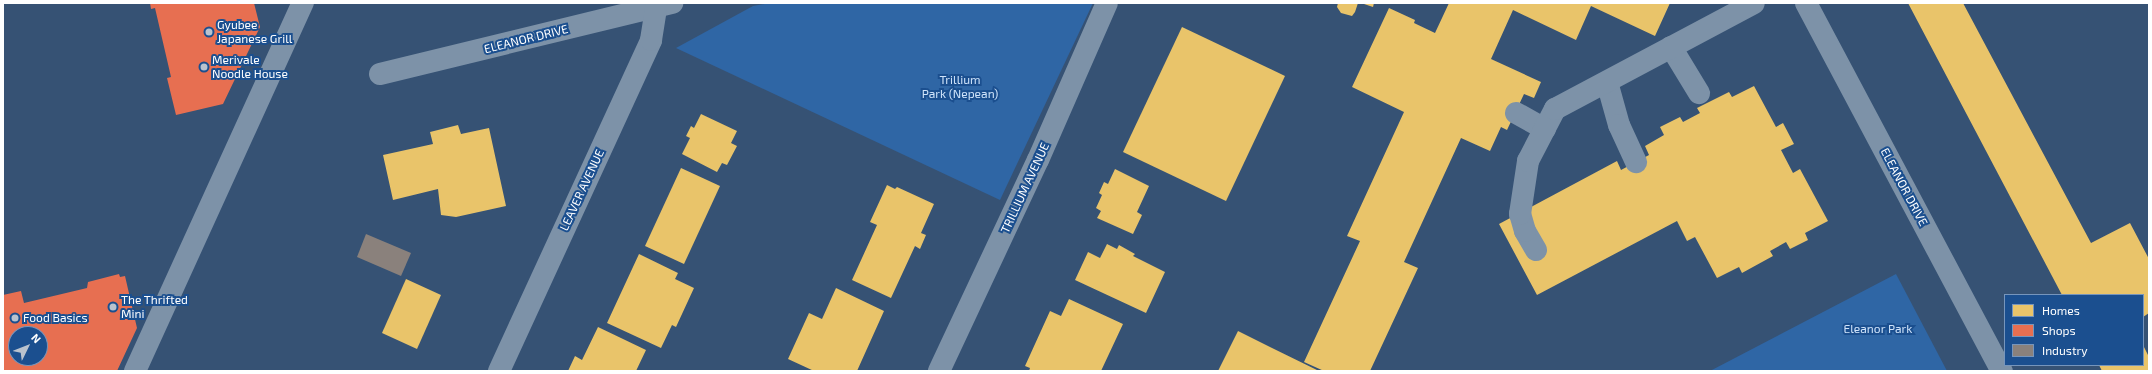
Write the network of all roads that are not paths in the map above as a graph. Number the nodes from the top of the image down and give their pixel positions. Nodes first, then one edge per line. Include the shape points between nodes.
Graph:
1 (303, 3) edge
2 (1107, 3) edge
3 (1754, 3) edge
4 (1806, 3) edge
5 (664, 5) edge
6 (1671, 47) junction
7 (380, 74) dead end
8 (1607, 82) junction
9 (1699, 93) dead end
10 (1516, 113) dead end
11 (1545, 129) junction
12 (1636, 162) dead end
13 (1536, 250) dead end
14 (135, 371) edge
15 (499, 371) edge
16 (939, 371) edge
17 (2002, 371) edge

1 - 14 street
2 - 16 street, TRILLIUM AVENUE via 1038,160
3 - 6 street
4 - 17 street, ELEANOR DRIVE
5 - 7 street, ELEANOR DRIVE
5 - 15 street, LEAVER AVENUE via 651,40
6 - 8 street
6 - 9 street
8 - 11 street via 1555,109
8 - 12 street via 1619,125
10 - 11 street
11 - 13 street via 1528,161 1520,214 1525,231

